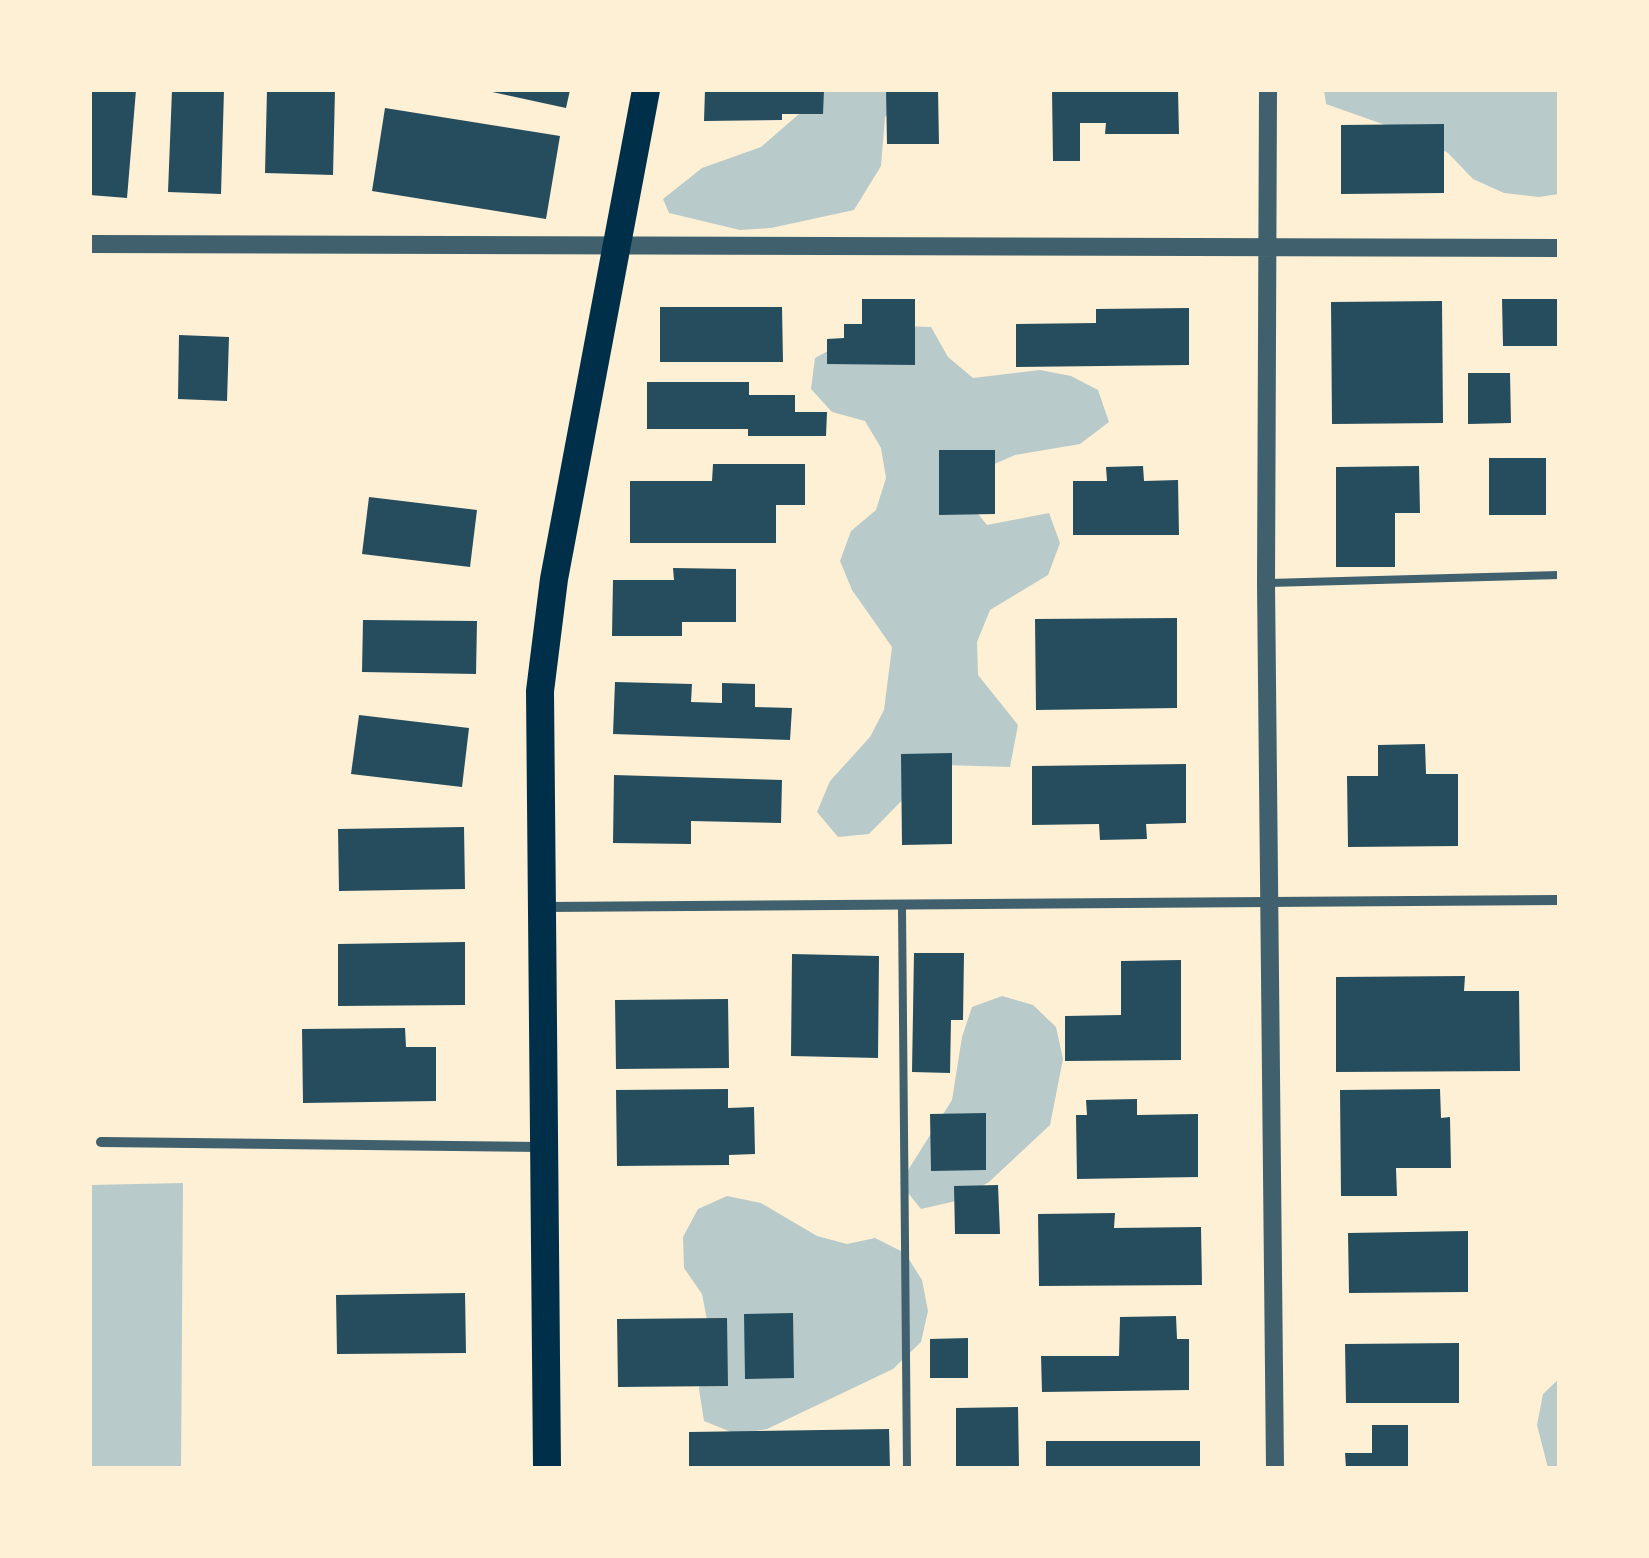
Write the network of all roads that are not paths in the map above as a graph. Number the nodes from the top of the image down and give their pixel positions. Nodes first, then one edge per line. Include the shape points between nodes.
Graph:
1 (646, 90) edge
2 (1268, 90) edge
3 (90, 244) edge
4 (616, 245) junction
5 (1559, 248) edge
6 (1268, 249) junction
7 (1559, 575) edge
8 (1266, 583) junction
9 (1559, 900) edge
10 (1270, 902) junction
11 (539, 907) junction
12 (902, 908) junction
13 (101, 1142) dead end
14 (542, 1147) junction
15 (546, 1468) edge
16 (906, 1468) edge
17 (1275, 1468) edge

1 - 4 highway
2 - 6 street
3 - 4 street
4 - 6 street
4 - 11 highway via 546,635
5 - 6 street
6 - 8 street
7 - 8 lane
8 - 10 street
9 - 10 street
10 - 12 street
10 - 17 street
11 - 12 street
11 - 14 highway
12 - 16 lane
13 - 14 street
14 - 15 highway

